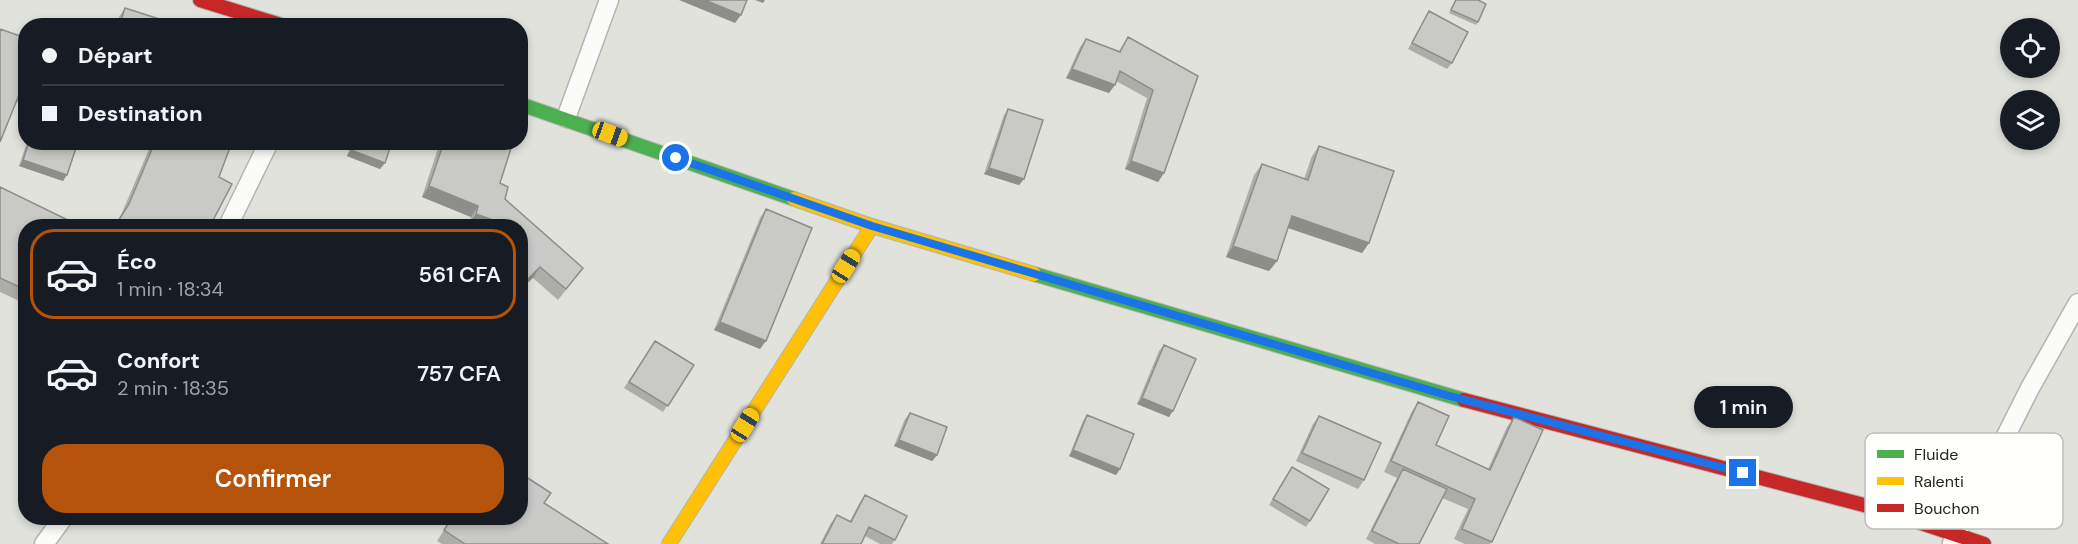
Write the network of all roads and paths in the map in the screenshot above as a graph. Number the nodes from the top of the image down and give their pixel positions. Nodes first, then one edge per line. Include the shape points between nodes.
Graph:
1 (200, 0) edge
2 (609, 0) edge
3 (258, 18) edge
4 (528, 106) edge
5 (566, 118) junction
6 (265, 150) edge
7 (231, 219) edge
8 (872, 226) junction
9 (2078, 303) edge
10 (2008, 433) edge
11 (1865, 505) edge
12 (58, 525) edge
13 (1930, 529) edge
14 (1955, 539) edge
15 (44, 544) edge
16 (669, 544) edge
17 (1984, 544) edge

1 - 3 street
2 - 5 street
4 - 5 street
5 - 8 street
6 - 7 street
8 - 11 street via 1446,395
8 - 16 street
9 - 10 street
12 - 15 street
13 - 14 street
14 - 17 street

